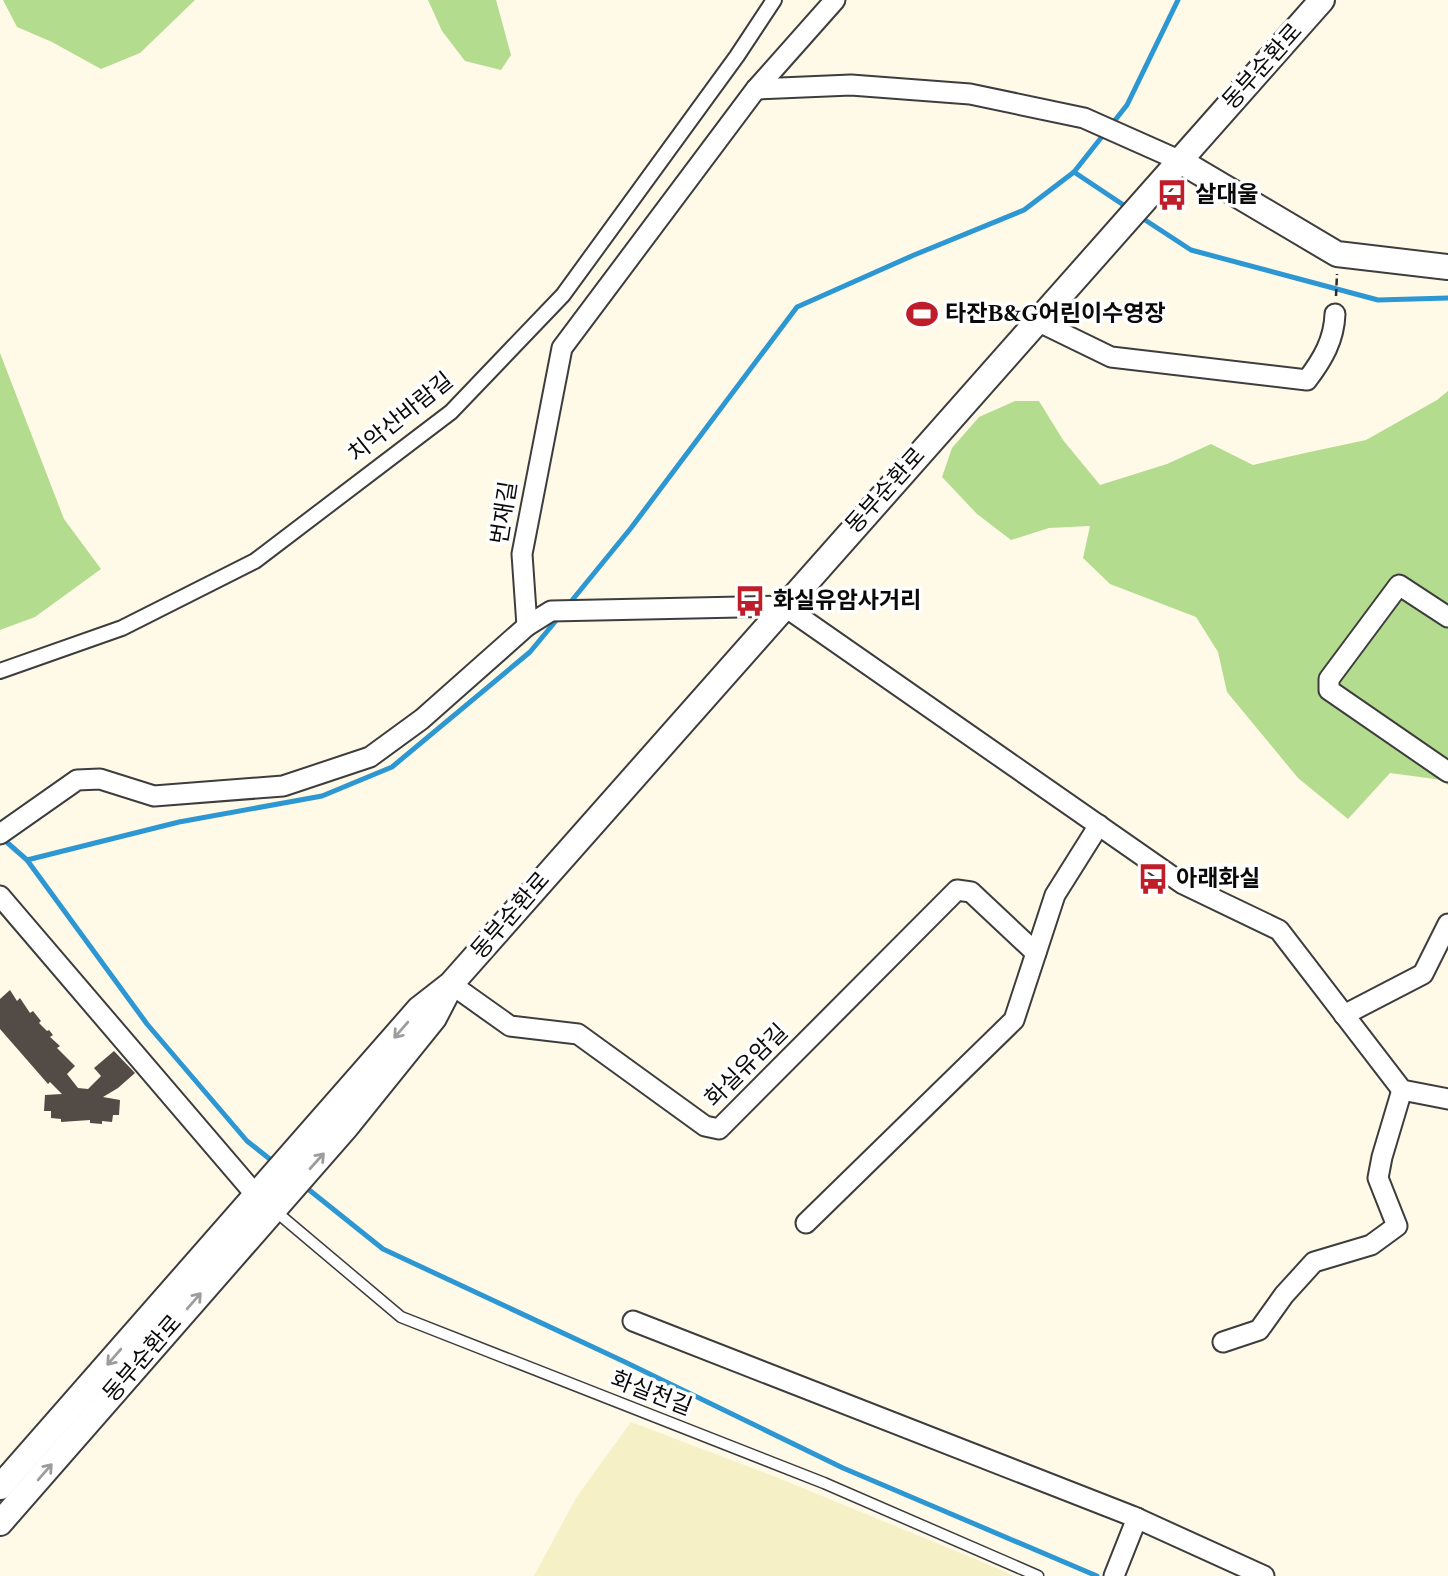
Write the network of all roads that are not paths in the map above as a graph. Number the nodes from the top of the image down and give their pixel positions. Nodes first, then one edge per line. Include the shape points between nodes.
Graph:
1 (774, 0) edge
2 (835, 0) edge
3 (1322, 0) edge
4 (756, 89) junction
5 (1177, 159) junction
6 (1448, 267) edge
7 (1335, 314) road end
8 (1037, 321) junction
9 (784, 606) junction
10 (1448, 617) edge
11 (527, 626) junction
12 (0, 671) edge
13 (1448, 772) edge
14 (1099, 825) junction
15 (0, 834) edge
16 (0, 897) edge
17 (1448, 924) edge
18 (1036, 953) junction
19 (452, 984) junction
20 (1344, 1015) junction
21 (1402, 1090) junction
22 (1448, 1098) edge
23 (271, 1195) junction
24 (806, 1223) dead end
25 (633, 1321) dead end
26 (1223, 1342) dead end
27 (0, 1487) edge
28 (1135, 1522) junction
29 (0, 1523) edge
30 (1038, 1576) edge
31 (1114, 1576) edge
32 (1264, 1576) edge

1 - 12 street, 치악산바람길 via 563,295 451,412 255,561 121,628
2 - 4 street, 번재길
3 - 5 street, 동부순환로
4 - 5 street via 851,85 970,94 1084,118
4 - 11 street, 번재길 via 562,348 522,554
5 - 6 street via 1337,254
5 - 8 street, 동부순환로 via 1152,194
7 - 8 street via 1335,330 1323,359 1307,380 1111,357
8 - 9 street, 동부순환로
9 - 11 street via 551,611
9 - 14 street
9 - 19 street, 동부순환로
10 - 13 street via 1399,585 1329,679 1329,690
11 - 15 street via 422,719 370,757 283,786 167,796 100,779 77,780
14 - 18 street via 1055,895
14 - 20 street via 1183,884 1279,930
16 - 23 street
17 - 20 street via 1423,974
18 - 19 street, 화실유암길 via 971,892 957,890 719,1129 705,1126 578,1034 510,1026
18 - 24 street via 1014,1020
19 - 23 street, 동부순환로 via 419,1009 338,1120
20 - 21 street
21 - 22 street
21 - 26 street via 1378,1178 1397,1226 1371,1245 1314,1262 1259,1330
23 -> 27 street, 동부순환로
29 -> 23 street, 동부순환로
23 - 30 lane, 화실천길 via 401,1317 824,1482
25 - 28 street
28 - 31 street
28 - 32 street

